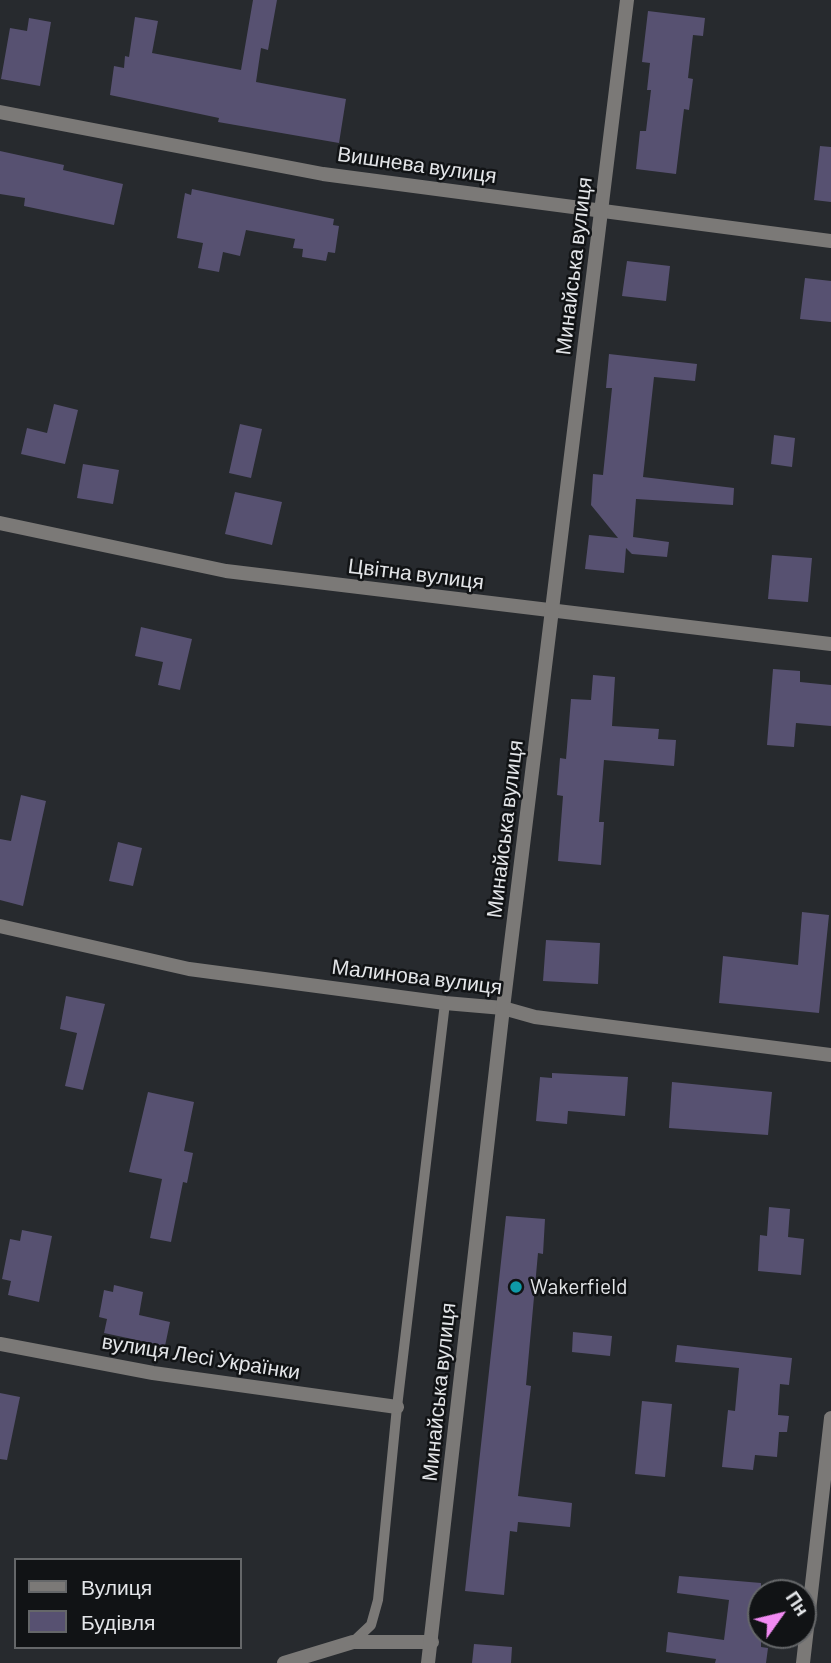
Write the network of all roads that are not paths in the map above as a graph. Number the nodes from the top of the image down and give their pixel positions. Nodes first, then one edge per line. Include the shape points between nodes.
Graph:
1 (627, 0) edge
2 (0, 112) edge
3 (601, 211) junction
4 (831, 241) edge
5 (0, 523) edge
6 (554, 612) junction
7 (831, 644) edge
8 (0, 926) edge
9 (445, 1003) junction
10 (503, 1008) junction
11 (831, 1055) edge
12 (0, 1345) edge
13 (397, 1407) junction
14 (831, 1418) edge
15 (354, 1642) junction
16 (432, 1642) junction
17 (284, 1663) edge
18 (428, 1663) edge
19 (803, 1663) edge

1 - 3 street, Минайська вулиця
2 - 3 street, Вишнева вулиця via 323,174
3 - 4 street, Вишнева вулиця
3 - 6 street, Минайська вулиця
5 - 6 street, Цвітна вулиця via 226,571
6 - 7 street, Цвітна вулиця
6 - 10 street, Минайська вулиця
8 - 9 street, Малинова вулиця via 189,969
9 - 10 street, Малинова вулиця
9 - 13 lane
10 - 11 street, Малинова вулиця via 535,1017
10 - 16 street, Минайська вулиця
12 - 13 street, вулиця Лесі Українки via 153,1373
13 - 15 lane via 377,1600 370,1625
14 - 19 street
15 - 16 street
15 - 17 street
16 - 18 street, Минайська вулиця

